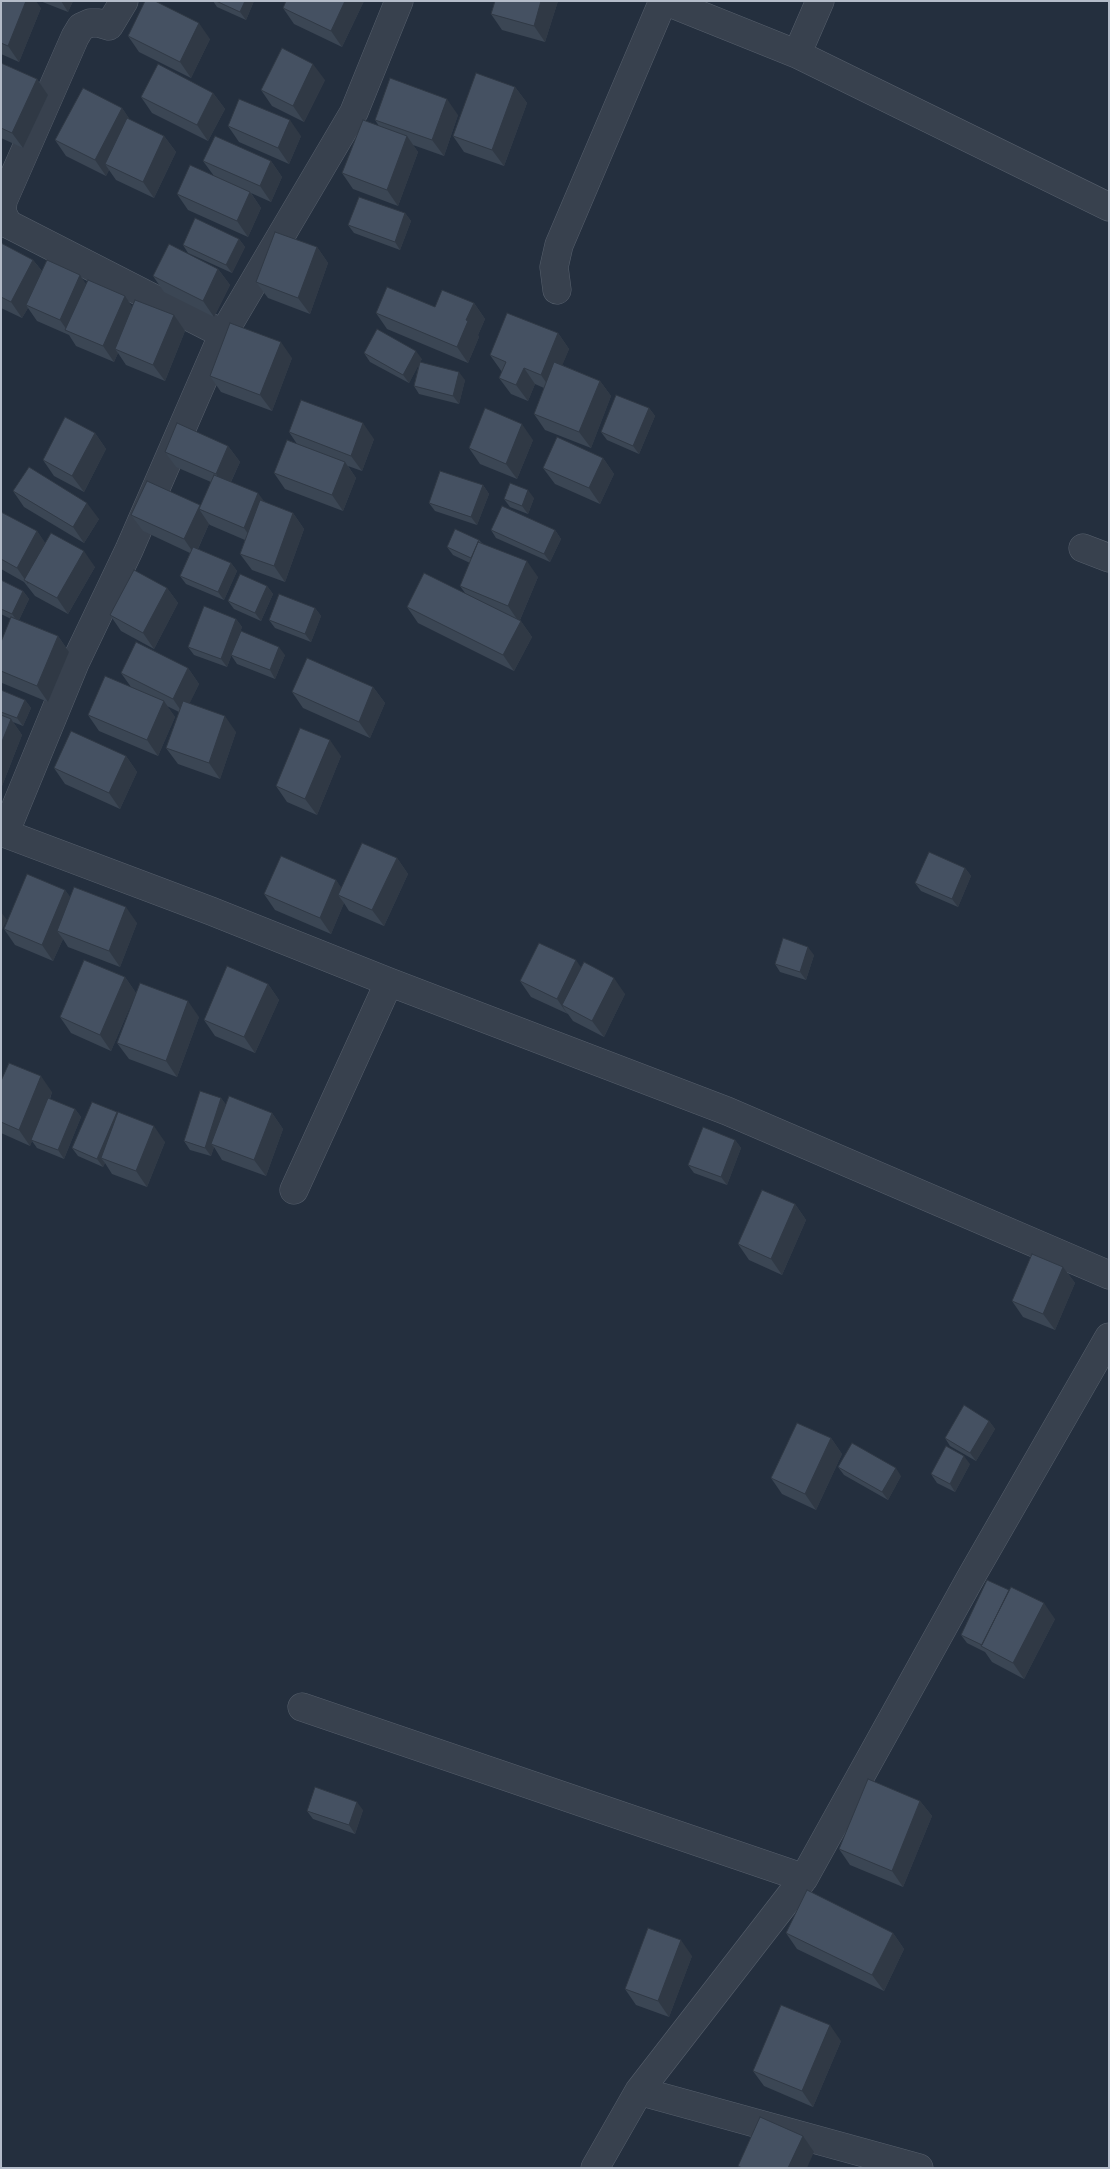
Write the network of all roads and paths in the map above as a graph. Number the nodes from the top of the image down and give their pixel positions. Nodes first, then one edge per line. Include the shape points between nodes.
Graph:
1 (124, 1) edge
2 (399, 1) edge
3 (664, 1) edge
4 (820, 1) edge
5 (796, 54) junction
6 (1109, 207) edge
7 (557, 290) dead end
8 (223, 334) junction
9 (1082, 548) dead end
10 (1109, 558) edge
11 (3, 832) edge
12 (389, 982) junction
13 (294, 1190) dead end
14 (1100, 1272) edge
15 (1109, 1337) edge
16 (302, 1707) dead end
17 (804, 1878) junction
18 (639, 2091) junction
19 (595, 2168) edge
20 (920, 2168) edge

1 - 8 street via 109,26 90,23 81,27 75,37 3,201 2,212 8,224
2 - 8 street via 354,112
3 - 5 street
3 - 7 street via 558,245 554,267
4 - 5 street
5 - 6 street
8 - 11 street
9 - 10 street
11 - 12 street
12 - 13 street
12 - 14 street via 727,1111
15 - 17 street
16 - 17 street
17 - 18 street
18 - 19 street
18 - 20 street

